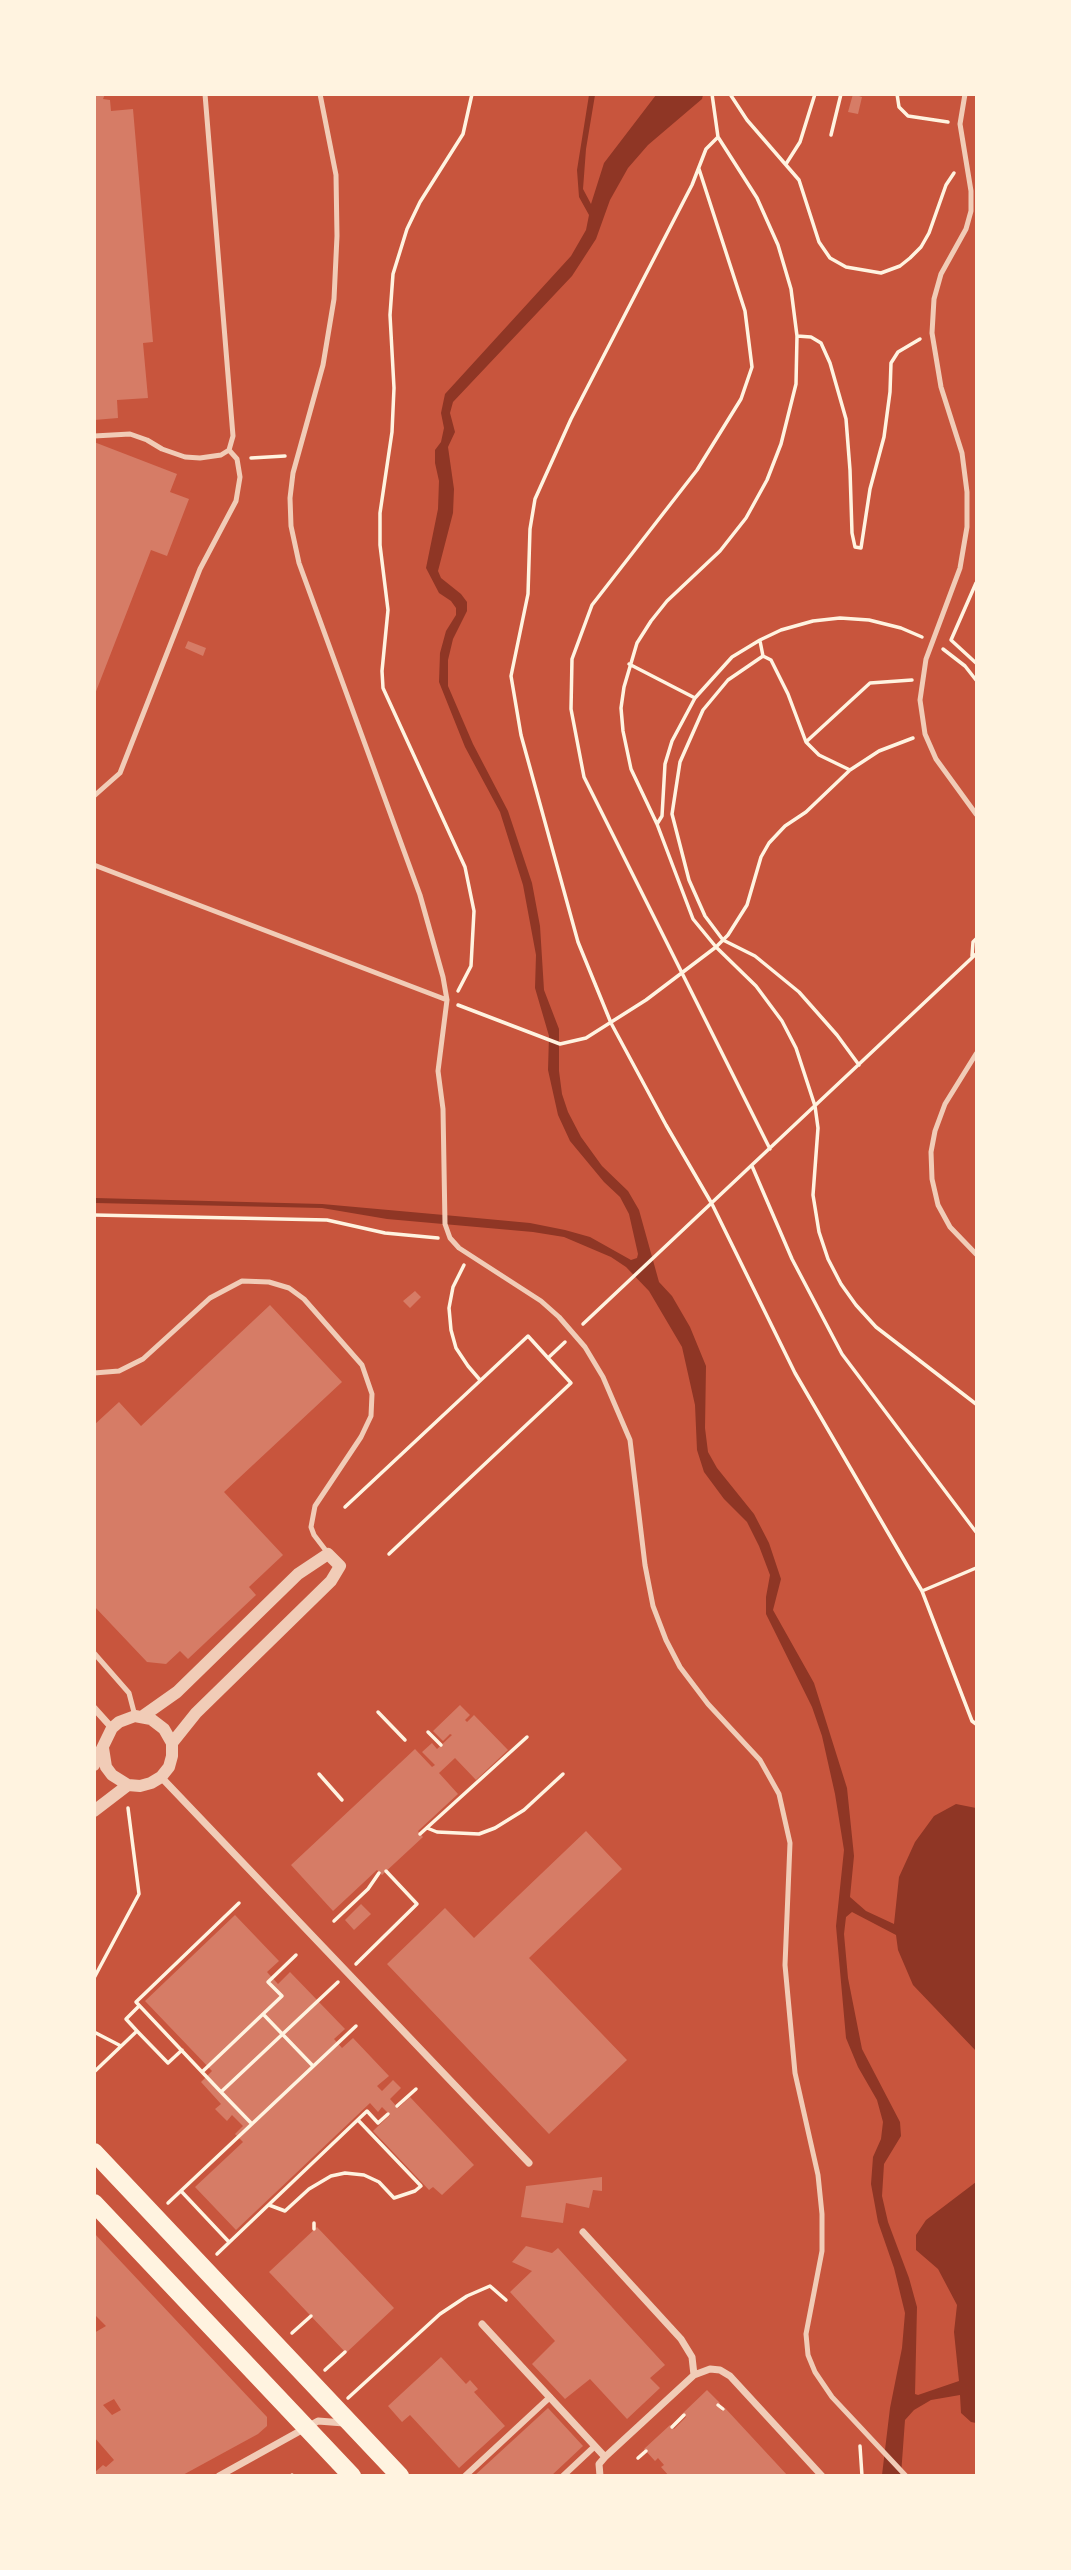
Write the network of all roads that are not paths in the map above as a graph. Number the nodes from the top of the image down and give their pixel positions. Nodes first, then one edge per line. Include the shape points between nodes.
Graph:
1 (205, 94) edge
2 (320, 94) edge
3 (965, 94) edge
4 (94, 436) edge
5 (229, 450) junction
6 (94, 796) edge
7 (976, 814) edge
8 (94, 865) edge
9 (447, 1000) junction
10 (976, 1054) edge
11 (976, 1254) edge
12 (94, 1373) edge
13 (328, 1554) junction
14 (94, 1653) edge
15 (94, 1708) edge
16 (139, 1716) junction
17 (112, 1728) junction
18 (172, 1743) junction
19 (103, 1748) junction
20 (94, 1765) edge
21 (161, 1777) junction
22 (128, 1785) junction
23 (94, 1811) edge
24 (94, 2152) edge
25 (529, 2163) dead end
26 (94, 2203) edge
27 (583, 2232) dead end
28 (482, 2324) dead end
29 (694, 2375) junction
30 (550, 2397) junction
31 (306, 2427) junction
32 (354, 2427) junction
33 (595, 2446) junction
34 (605, 2457) junction
35 (219, 2476) edge
36 (352, 2476) edge
37 (400, 2476) edge
38 (466, 2476) edge
39 (563, 2476) edge
40 (600, 2476) edge
41 (822, 2476) edge
42 (906, 2476) edge

1 - 5 lane via 233,436
2 - 9 lane via 336,175 334,299 323,365 293,473 291,526 299,563 420,895
3 - 7 lane via 960,124 971,211 941,274 932,333 941,387 962,453 967,515 960,568 932,641 920,700 925,734 936,759
4 - 5 lane via 130,434 185,457 220,455
5 - 6 lane via 237,459 240,477 236,501 200,569 120,773
8 - 9 lane
9 - 42 lane via 438,1071 445,1224 450,1238 470,1257 541,1301 574,1333 603,1377 630,1440 648,1579 666,1640 708,1704 760,1760 779,1794 790,1843 785,1965 789,2015 795,2073 822,2214 822,2251 806,2334 808,2355 832,2397
10 - 11 lane via 945,1104 931,1152 938,1205 950,1227
12 - 13 lane via 119,1371 143,1359 210,1298 242,1281 269,1282 304,1299 362,1365 372,1394 371,1416 361,1437 315,1506 311,1527
13 - 16 street via 298,1574 177,1692
13 - 18 street via 340,1566 331,1581 196,1713
14 - 16 lane via 129,1693
15 - 17 street
16 - 17 street
16 - 18 street via 158,1723
17 - 19 street
18 - 21 street via 173,1755
19 - 20 street
19 - 22 street via 112,1775
21 - 22 street
21 - 25 street
22 - 23 street
24 - 32 main road
26 - 31 main road
27 - 29 street via 681,2339 692,2357
28 - 30 street
29 - 34 street
29 - 41 street via 710,2369 730,2376
30 - 33 street
30 - 38 street
31 - 32 street via 334,2420
31 - 35 street
31 - 36 main road
32 - 37 main road
33 - 34 street
33 - 39 street
34 - 40 street via 599,2464

